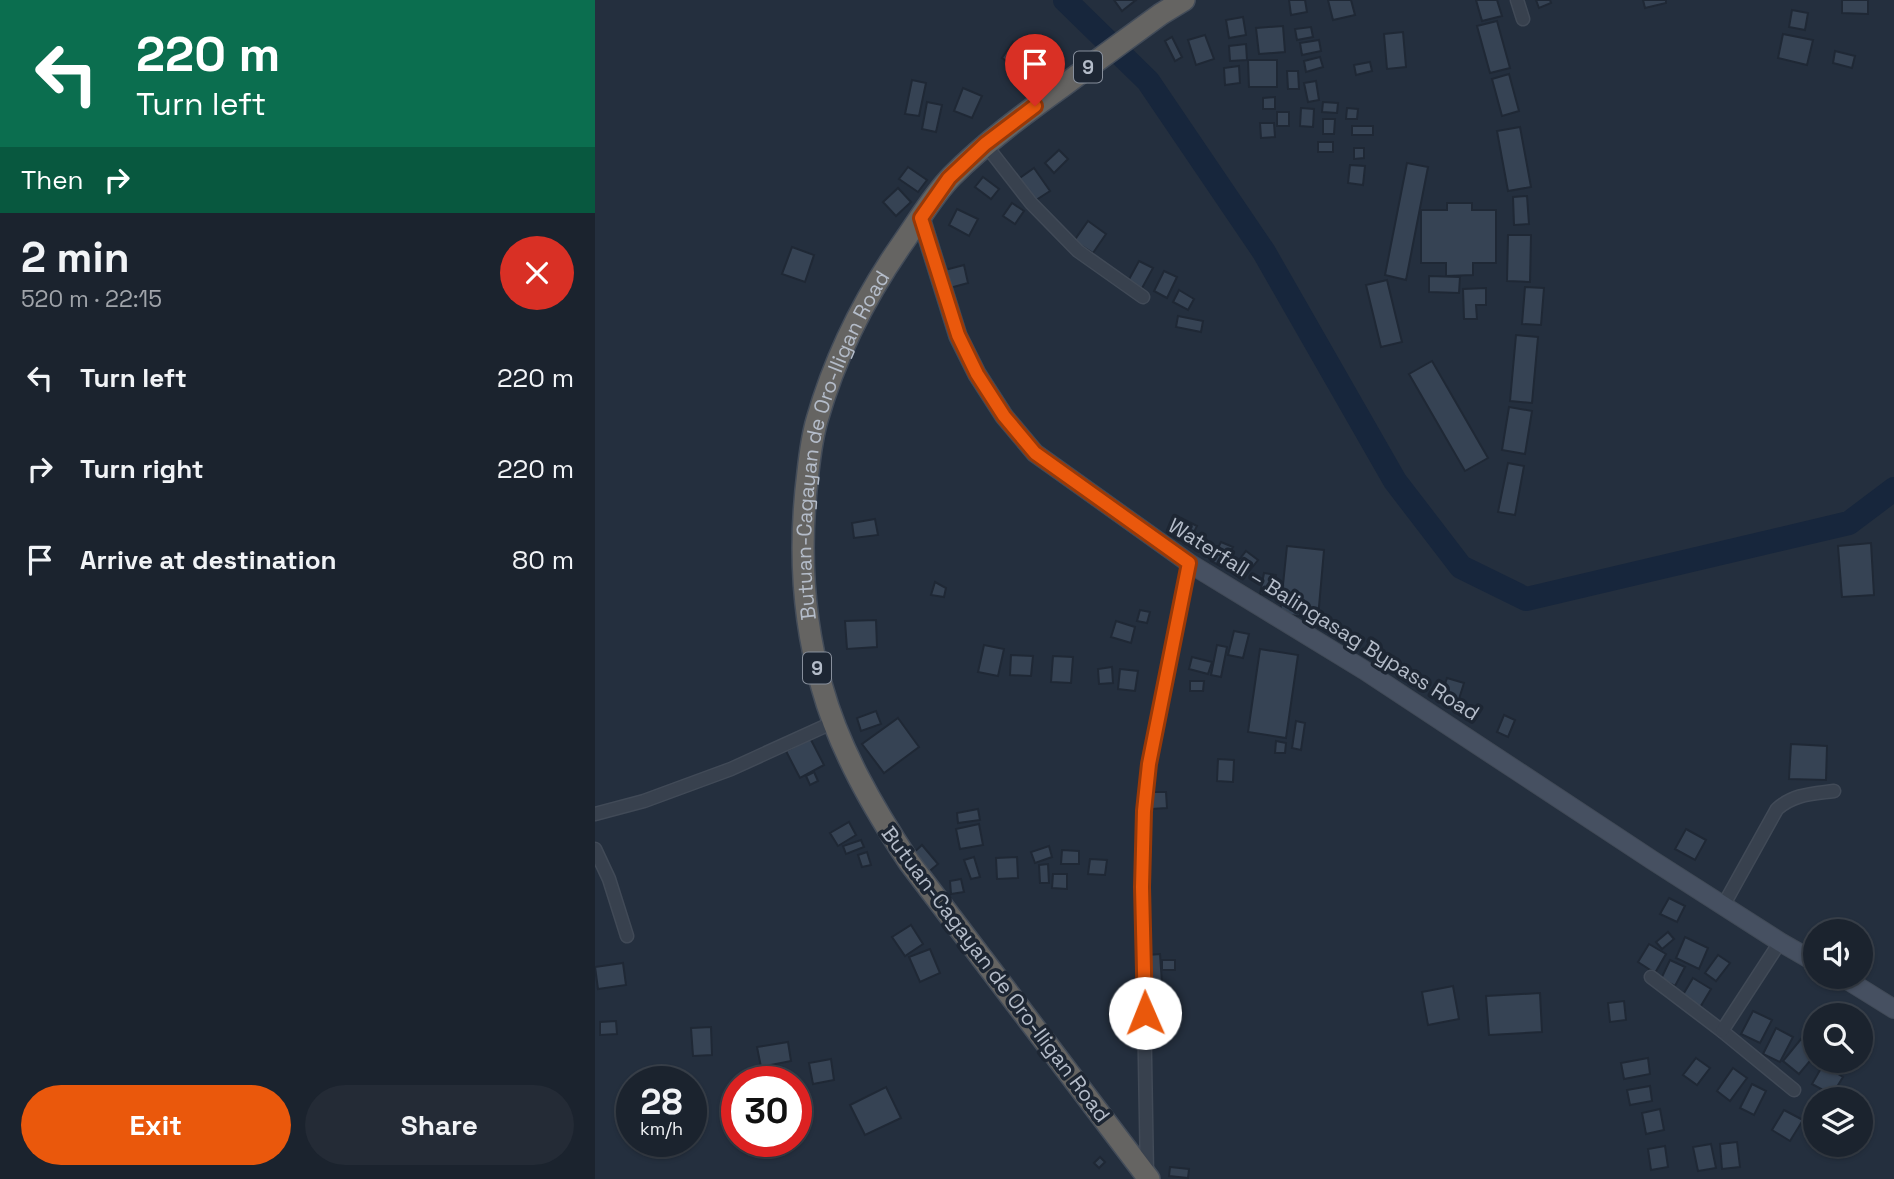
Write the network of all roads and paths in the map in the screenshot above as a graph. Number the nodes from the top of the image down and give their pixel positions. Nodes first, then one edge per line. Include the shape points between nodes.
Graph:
1 (1184, 0) edge
2 (1517, 0) edge
3 (1523, 19) dead end
4 (985, 144) junction
5 (921, 218) junction
6 (1143, 297) dead end
7 (1189, 563) junction
8 (834, 722) junction
9 (1834, 791) dead end
10 (595, 814) edge
11 (595, 849) edge
12 (1723, 906) junction
13 (627, 936) dead end
14 (1780, 942) junction
15 (1803, 955) edge
16 (1651, 977) dead end
17 (1862, 989) edge
18 (1894, 1009) edge
19 (1722, 1031) junction
20 (1794, 1090) dead end
21 (1148, 1178) edge

1 - 4 highway, Butuan-Cagayan de Oro-Iligan Road / 9
2 - 3 street
4 - 5 highway, Butuan-Cagayan de Oro-Iligan Road / 9 via 949,178
4 - 6 street via 1031,203 1078,251
5 - 7 main road, Waterfall ‒ Balingasag Bypass Road via 958,335 1004,416 1035,453
5 - 8 highway, Butuan-Cagayan de Oro-Iligan Road / 9 via 879,277 840,353 811,448 803,524 805,583 812,643
7 - 12 main road, Waterfall ‒ Balingasag Bypass Road via 1364,670
7 - 21 street via 1144,811
8 - 10 street via 731,769
8 - 21 highway, Butuan-Cagayan de Oro-Iligan Road / 9 via 880,817 909,862
9 - 12 street via 1801,796 1777,809
11 - 13 street
12 - 14 main road, Waterfall ‒ Balingasag Bypass Road
14 - 15 main road, Waterfall ‒ Balingasag Bypass Road
14 - 19 street
16 - 19 street
17 - 18 main road
19 - 20 street

